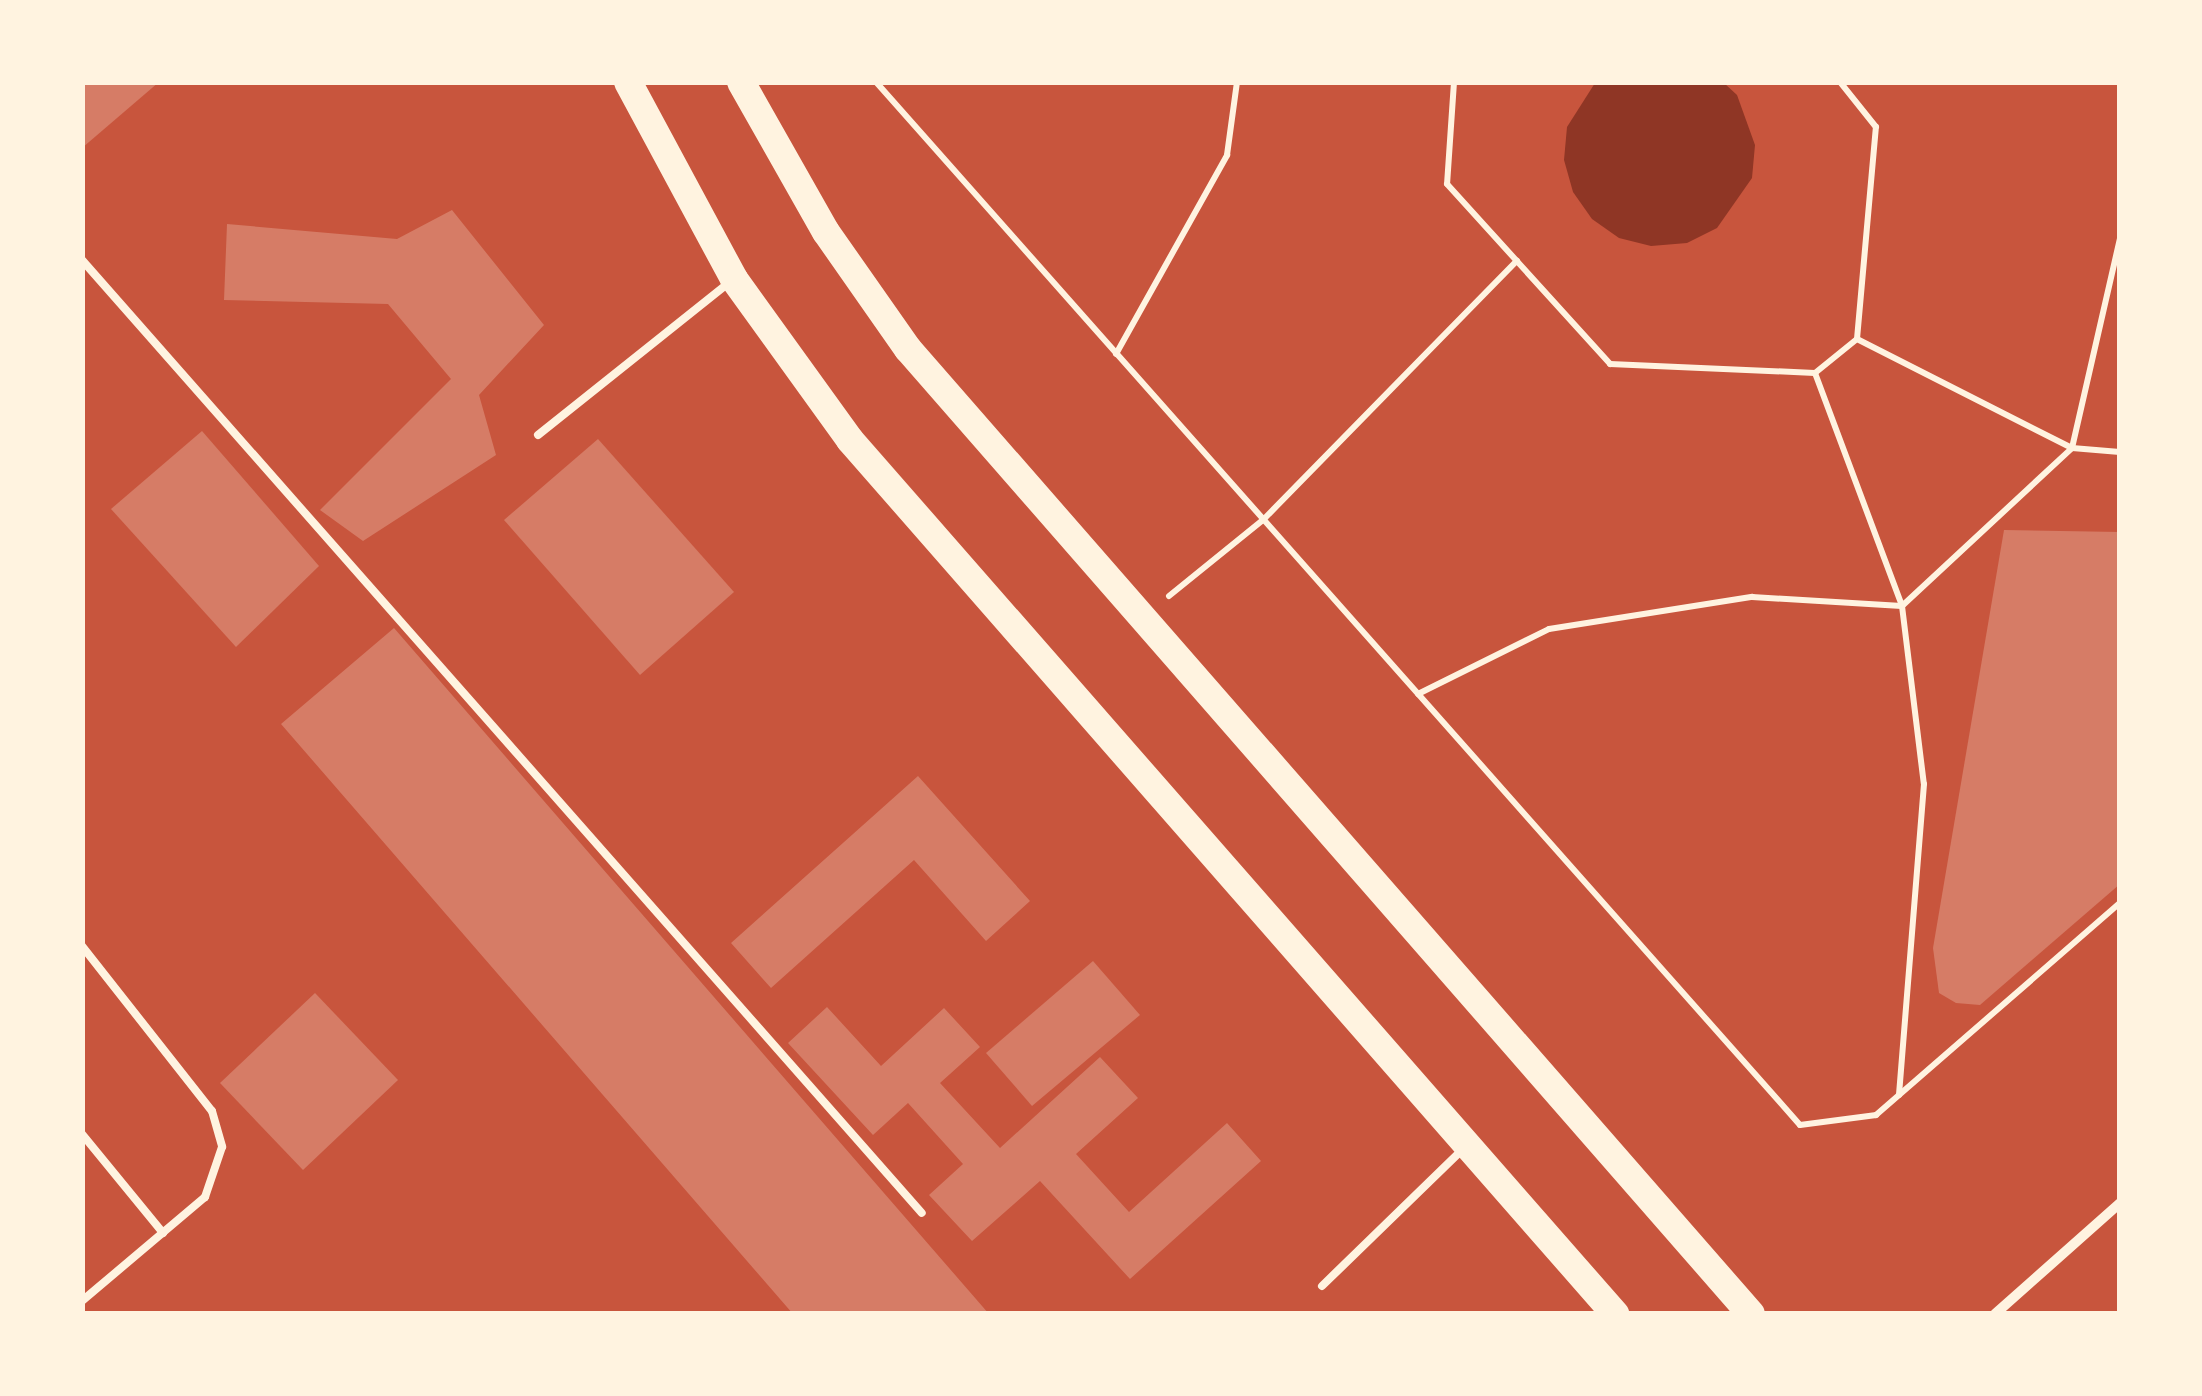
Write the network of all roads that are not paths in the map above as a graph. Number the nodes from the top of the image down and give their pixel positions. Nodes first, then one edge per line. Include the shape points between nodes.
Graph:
1 (628, 82) edge
2 (742, 82) edge
3 (82, 260) edge
4 (734, 279) junction
5 (538, 435) dead end
6 (82, 946) edge
7 (82, 1134) edge
8 (1468, 1145) junction
9 (2120, 1203) edge
10 (922, 1213) dead end
11 (163, 1233) junction
12 (1322, 1286) dead end
13 (82, 1302) edge
14 (1615, 1314) edge
15 (1752, 1314) edge
16 (1995, 1314) edge

1 - 4 highway
2 - 15 highway via 826,232 908,349
3 - 10 lane
4 - 5 lane
4 - 8 highway via 850,440
6 - 11 lane via 220,1129 214,1182
7 - 11 lane
8 - 12 lane
8 - 14 highway
9 - 16 street
11 - 13 lane

